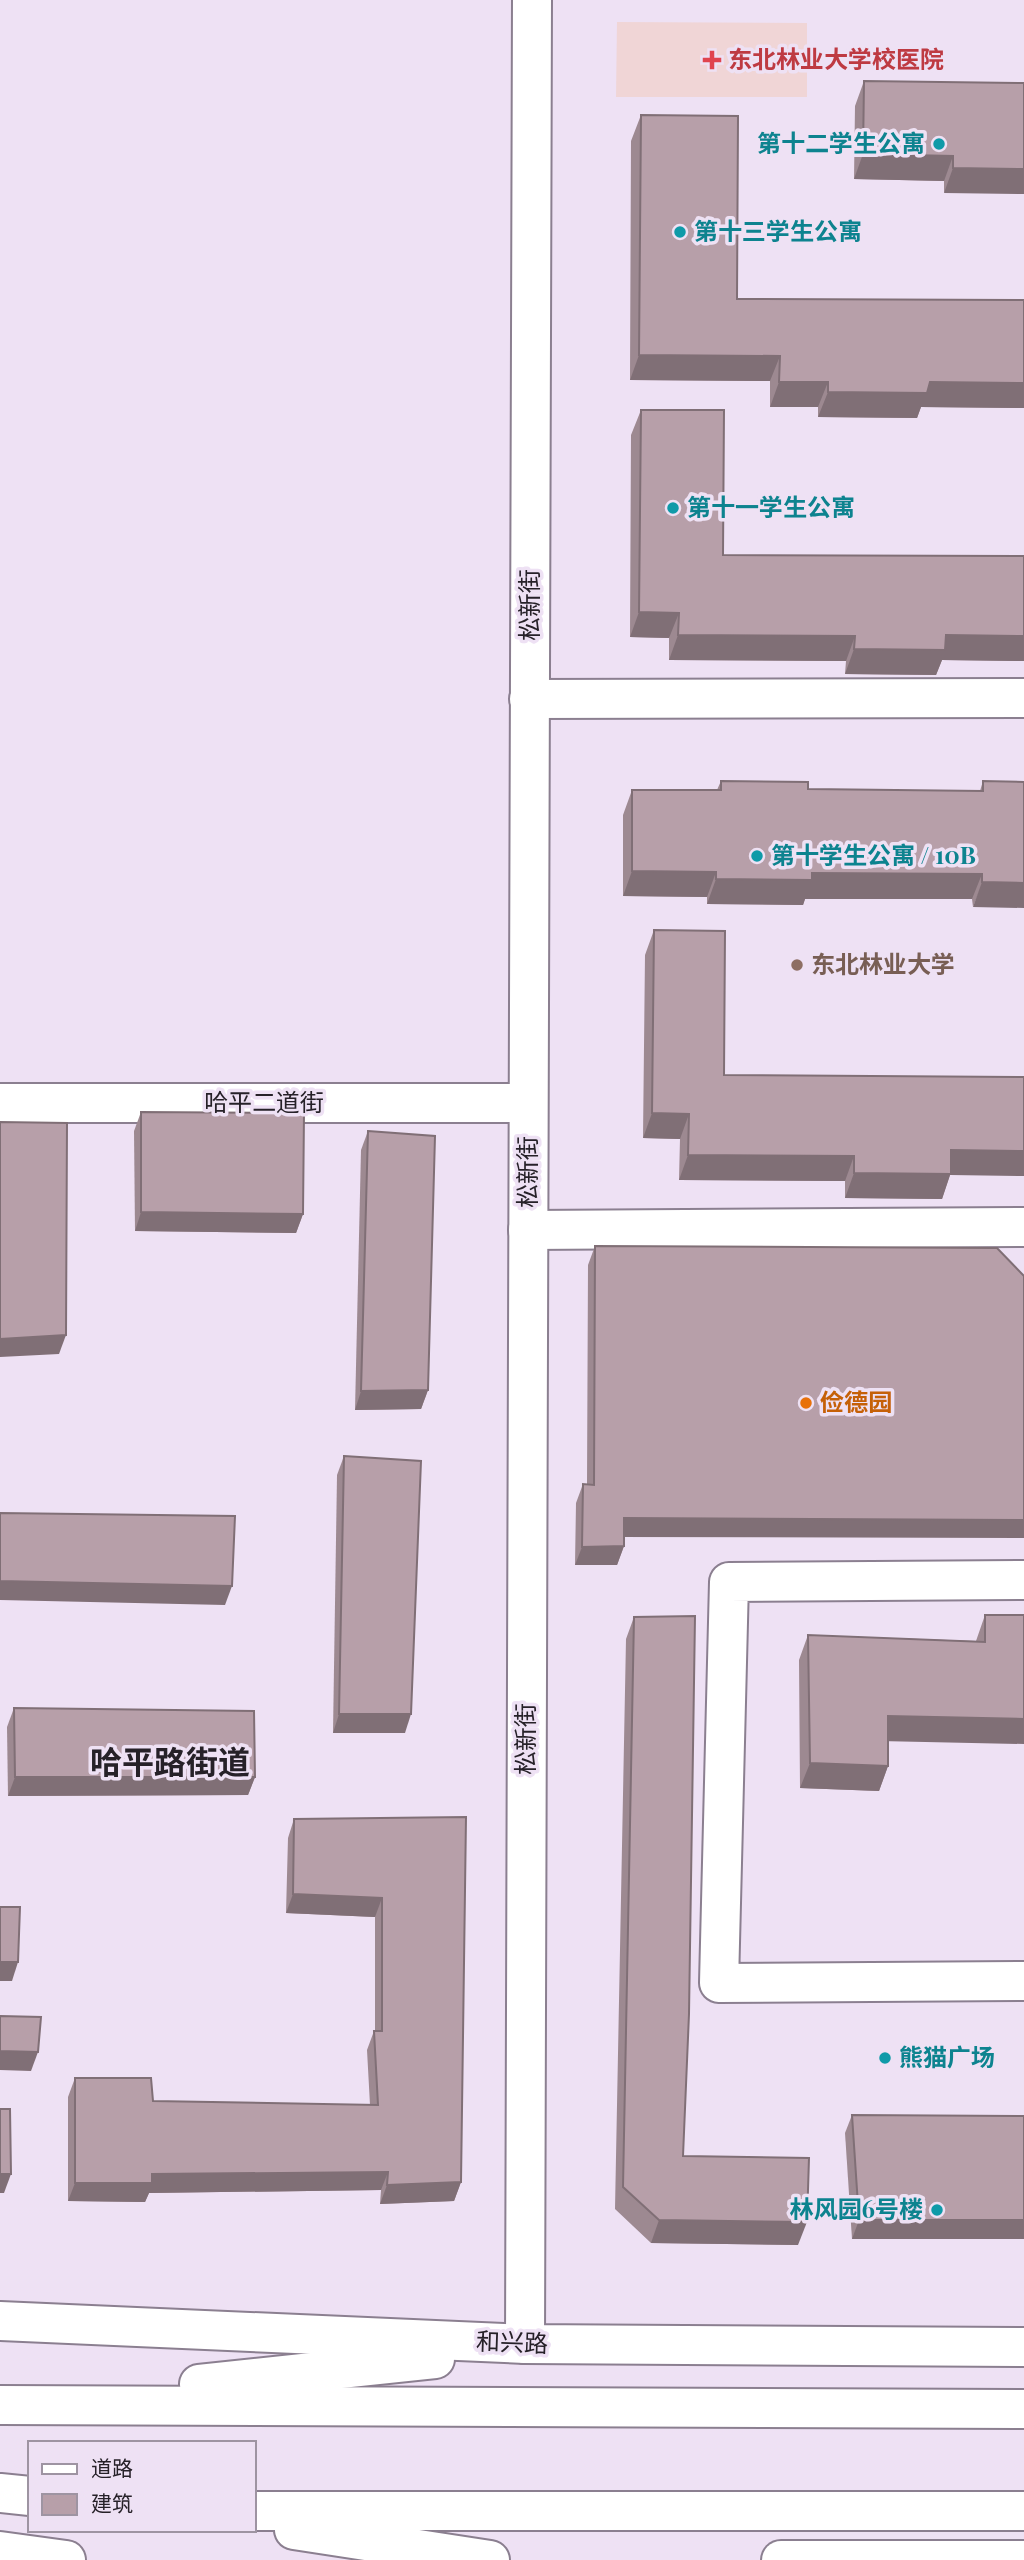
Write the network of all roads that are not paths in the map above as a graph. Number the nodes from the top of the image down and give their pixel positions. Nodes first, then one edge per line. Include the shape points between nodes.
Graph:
1 (531, 0) edge
2 (1024, 698) edge
3 (530, 699) junction
4 (0, 1103) edge
5 (528, 1103) junction
6 (1024, 1227) edge
7 (528, 1230) junction
8 (1024, 1580) edge
9 (1024, 1981) edge
10 (0, 2321) edge
11 (525, 2344) junction
12 (576, 2345) junction
13 (1024, 2347) edge
14 (0, 2405) edge
15 (1024, 2409) edge
16 (0, 2493) edge
17 (28, 2496) edge
18 (256, 2511) edge
19 (1024, 2511) edge
20 (256, 2524) edge
21 (0, 2551) edge
22 (850, 2559) edge
23 (66, 2560) edge
24 (490, 2560) edge
25 (781, 2560) edge
26 (1024, 2560) edge

1 - 3 main road, 松新街
2 - 3 main road
3 - 5 main road, 松新街
4 - 5 main road, 哈平二道街
5 - 7 main road, 松新街
6 - 7 main road
7 - 11 main road, 松新街
8 - 9 main road via 729,1582 719,1983
10 - 11 main road, 和兴路
11 - 12 main road, 和兴路
12 - 13 main road, 和兴路
12 - 14 main road
14 - 15 main road
16 - 17 main road
18 - 19 main road
20 - 24 main road
21 - 23 main road
22 - 25 main road
22 - 26 main road

